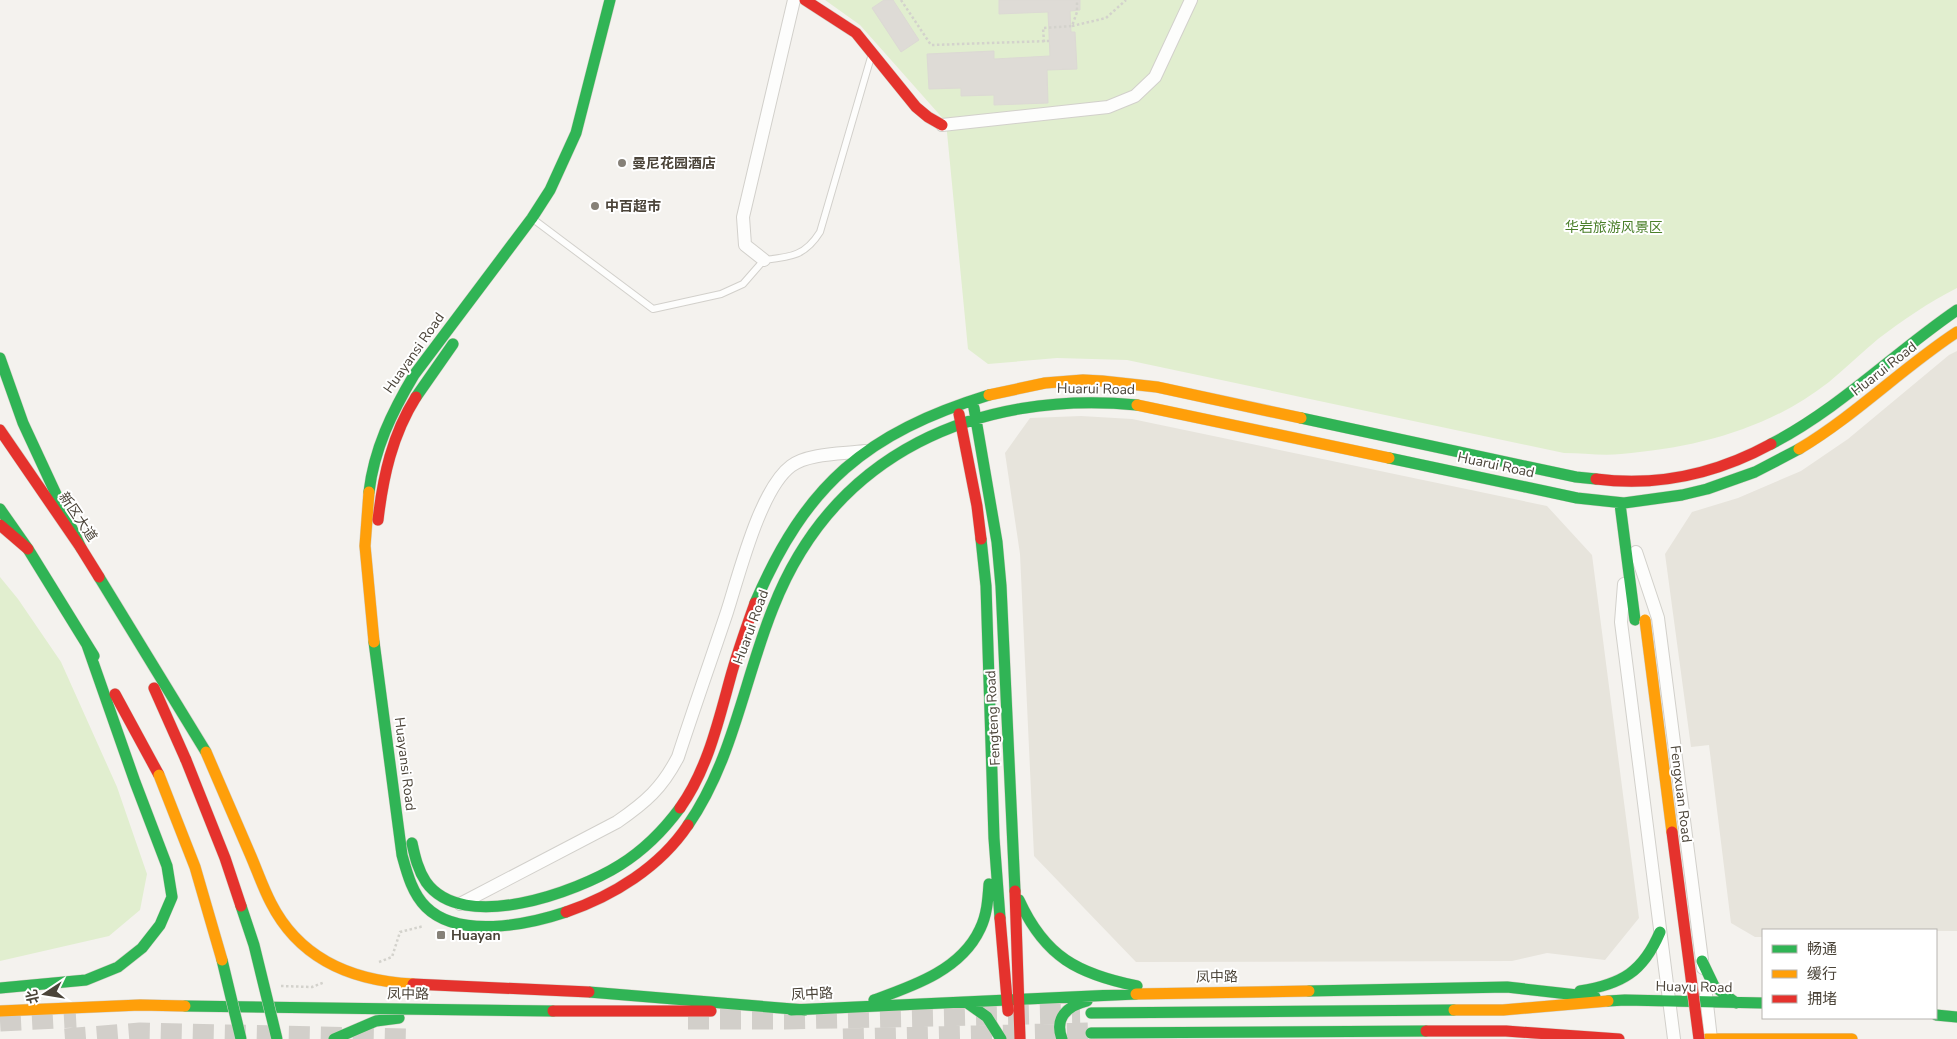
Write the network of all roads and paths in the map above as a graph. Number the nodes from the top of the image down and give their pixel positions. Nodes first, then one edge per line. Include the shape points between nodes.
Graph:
1 (610, 0) edge
2 (794, 0) edge
3 (807, 0) edge
4 (901, 0) edge
5 (1077, 0) edge
6 (1126, 0) edge
7 (1191, 0) edge
8 (1072, 26) junction
9 (1049, 41) dead end
10 (1044, 42) junction
11 (872, 53) junction
12 (942, 125) joint
13 (589, 128) dead end
14 (580, 151) dead end
15 (570, 174) dead end
16 (536, 221) junction
17 (764, 260) junction
18 (500, 280) dead end
19 (1957, 310) edge
20 (1957, 332) edge
21 (460, 335) dead end
22 (0, 358) edge
23 (973, 399) junction
24 (957, 405) junction
25 (976, 419) junction
26 (961, 424) junction
27 (0, 430) edge
28 (865, 451) junction
29 (1625, 503) junction
30 (0, 509) edge
31 (0, 525) edge
32 (81, 548) junction
33 (28, 549) junction
34 (1631, 554) junction
35 (1640, 620) junction
36 (126, 623) junction
37 (385, 634) dead end
38 (87, 645) junction
39 (411, 832) dead end
40 (994, 838) junction
41 (1016, 889) junction
42 (458, 904) junction
43 (445, 921) joint
44 (1660, 932) junction
45 (1702, 961) junction
46 (3, 988) edge
47 (1178, 993) junction
48 (1563, 993) junction
49 (1145, 994) junction
50 (1020, 999) junction
51 (1006, 1000) junction
52 (1624, 1000) junction
53 (1669, 1001) junction
54 (966, 1002) junction
55 (1707, 1002) junction
56 (1736, 1003) junction
57 (1762, 1003) edge
58 (854, 1007) junction
59 (805, 1010) junction
60 (0, 1011) edge
61 (485, 1011) junction
62 (1090, 1012) tunnel mouth
63 (1937, 1015) edge
64 (1957, 1017) edge
65 (1091, 1033) tunnel mouth
66 (241, 1039) edge
67 (277, 1039) edge
68 (334, 1039) edge
69 (1001, 1039) edge
70 (1020, 1039) edge
71 (1062, 1039) edge
72 (1619, 1039) edge
73 (1674, 1039) edge
74 (1688, 1039) edge
75 (1699, 1039) edge
76 (1706, 1039) edge
77 (1711, 1039) edge
78 (1754, 1039) edge
79 (1852, 1039) edge

1 - 16 main road, Huayansi Road via 576,132
2 - 17 street via 743,217 745,244
3 - 11 main road via 856,33
4 - 10 path via 931,45
5 - 8 path
6 - 8 path via 1106,18
7 - 12 street via 1154,77 1135,96 1108,107
8 - 10 path via 1043,28
9 - 10 path
11 - 12 main road via 916,107
11 - 17 lane via 820,232 812,245 802,252
13 - 14 main road
15 - 16 main road, Huayansi Road
16 - 17 lane via 653,309 721,294 743,284
16 - 18 main road, Huayansi Road
16 - 43 main road, Huayansi Road via 414,375 399,399 378,446 367,501 367,586 402,855 416,897
19 - 23 main road, Huarui Road via 1934,324 1809,422 1773,444 1712,469 1634,483 1576,477 1167,389 1119,382 1050,382
20 - 29 main road, Huarui Road via 1820,437 1782,460 1715,488
21 - 37 main road, Huayansi Road via 411,405 385,476 377,542
22 - 32 main road via 24,423
23 - 24 main road, Huarui Road
23 - 25 main road, Fengteng Road
24 - 26 main road, Fengteng Road
24 - 28 main road, Huarui Road via 895,433
25 - 26 main road, Huarui Road
25 - 29 main road, Huarui Road via 1050,404 1083,401 1149,406 1568,496
25 - 41 main road, Fengteng Road via 997,542 1001,586
26 - 40 main road, Fengteng Road via 977,506 986,586
26 - 43 main road, Huarui Road via 903,451 878,468 844,497 806,544 773,607 717,777 701,809 680,838 654,864 602,898 559,914 492,926
27 - 32 main road, 新区大道
28 - 42 street via 798,461 776,484 757,524 678,757 662,784 617,822
28 - 42 main road, Huarui Road via 816,497 790,532 771,566 745,629 702,768 686,800 668,824 644,848 586,884 554,895 490,907
29 - 34 main road, Fengxuan Road
30 - 33 main road
31 - 33 main road
32 - 36 main road, 新区大道
33 - 38 main road
34 - 35 main road, Fengxuan Road
34 - 44 street, Fengxuan Road via 1621,622
34 - 45 street, Fengxuan Road via 1658,618
35 - 74 main road, Fengxuan Road
35 - 75 main road, Fengxuan Road, bridge
36 - 59 main road, bridge via 206,752 271,904 308,949 334,966 364,978 395,983 589,992
36 - 67 main road, bridge via 225,858 254,945
38 - 46 main road via 167,866 172,897 160,925 142,948 118,967 86,980
38 - 66 main road, bridge via 159,775 195,867 221,954
39 - 42 main road via 415,859 423,878 443,899
40 - 51 main road, Fengteng Road
40 - 58 main road via 986,912 977,934 963,954 938,973 910,987
41 - 47 main road via 1024,912 1038,935 1071,965 1113,982
41 - 50 main road, Fengteng Road
44 - 48 main road via 1648,957 1624,979 1604,987
44 - 53 street, Fengxuan Road
45 - 55 street, Fengxuan Road
45 - 56 main road via 1718,992
47 - 48 main road, 凤中路 via 1507,987
47 - 49 main road, 凤中路
48 - 52 main road, 凤中路
49 - 50 main road, 凤中路
49 - 71 main road via 1075,1003 1060,1016 1058,1026
50 - 51 main road, 凤中路
50 - 70 main road, Fengteng Road
51 - 54 main road, 凤中路
51 - 70 main road, Fengteng Road via 1010,1019
52 - 53 main road, Huayu Road
52 - 62 main road via 1504,1010
53 - 55 main road, Huayu Road
53 - 73 street, Fengxuan Road
54 - 58 main road, 凤中路
54 - 69 main road via 991,1020
55 - 56 main road, Huayu Road
55 - 77 street, Fengxuan Road
56 - 57 main road, Huayu Road
58 - 59 main road, 凤中路
59 - 61 main road, 凤中路
60 - 61 main road, 凤中路 via 140,1005
61 - 68 main road via 376,1020
63 - 64 main road
65 - 72 main road via 1506,1031
76 - 77 main road
77 - 78 main road
78 - 79 main road

